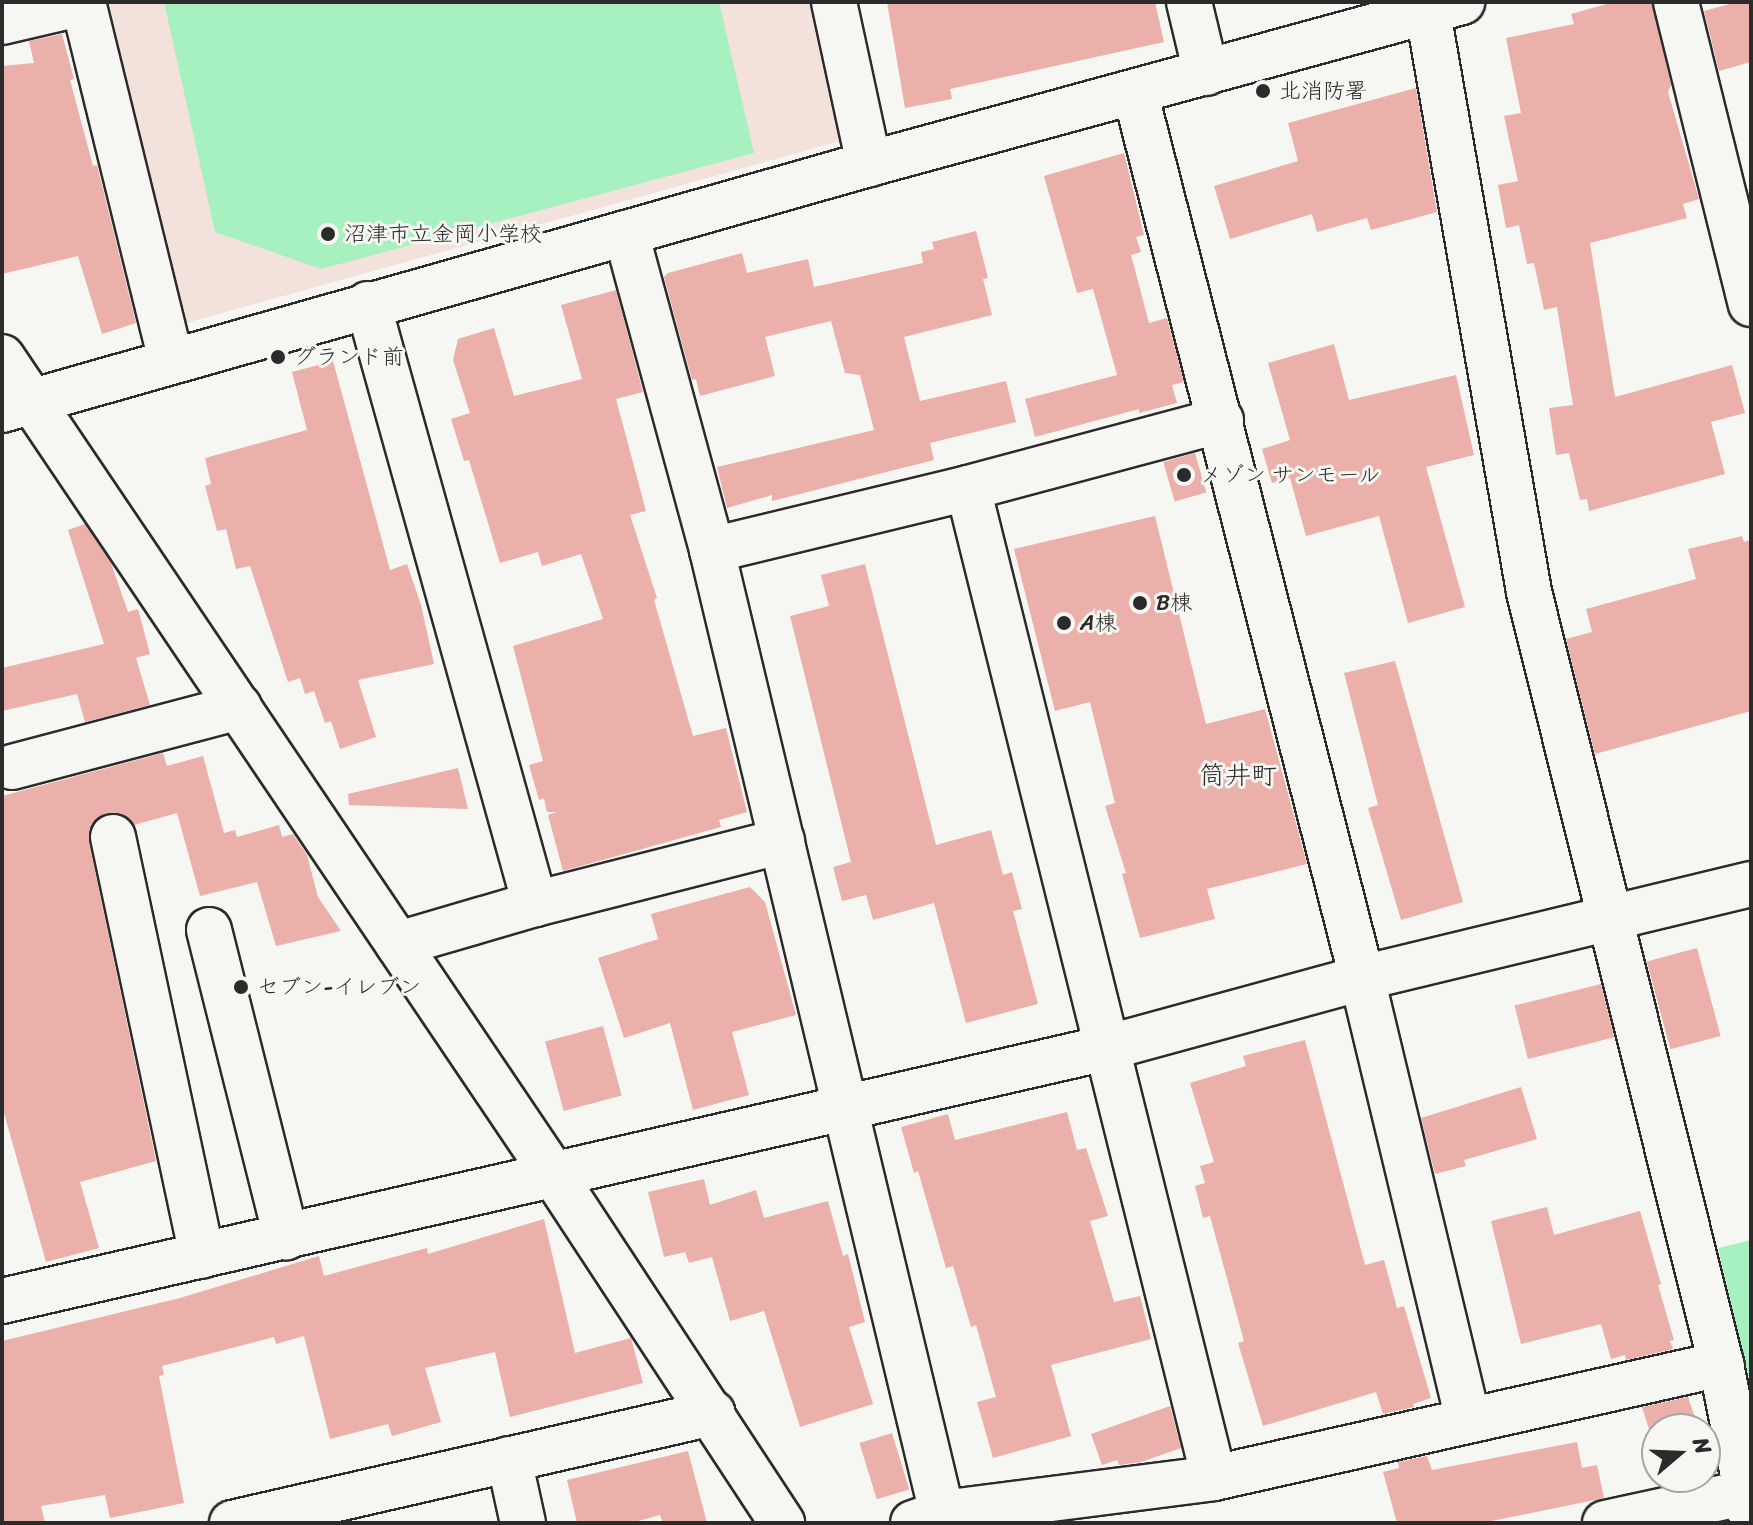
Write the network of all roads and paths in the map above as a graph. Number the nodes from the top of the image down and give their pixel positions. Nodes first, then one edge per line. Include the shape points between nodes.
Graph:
1 (83, 2) edge
2 (834, 2) edge
3 (1189, 2) edge
4 (1676, 2) edge
5 (1445, 8) edge
6 (2, 22) edge
7 (1206, 73) junction
8 (1135, 92) junction
9 (869, 164) junction
10 (626, 233) junction
11 (368, 304) junction
12 (1751, 304) edge
13 (2, 357) edge
14 (171, 361) junction
15 (18, 407) edge
16 (1221, 420) junction
17 (968, 488) junction
18 (712, 550) junction
19 (239, 707) junction
20 (12, 767) dead end
21 (113, 837) dead end
22 (782, 841) junction
23 (1751, 884) edge
24 (535, 904) junction
25 (1611, 921) junction
26 (209, 930) dead end
27 (398, 944) junction
28 (1362, 978) junction
29 (1106, 1048) junction
30 (845, 1108) junction
31 (555, 1177) junction
32 (286, 1237) junction
33 (202, 1256) junction
34 (4, 1294) edge
35 (1721, 1364) junction
36 (713, 1413) junction
37 (1468, 1419) junction
38 (509, 1459) junction
39 (1214, 1478) junction
40 (1747, 1504) edge
41 (1152, 1506) edge
42 (928, 1518) edge
43 (232, 1523) edge
44 (523, 1523) edge
45 (782, 1523) edge
46 (1605, 1523) edge

1 - 6 street
1 - 14 street
2 - 9 street
3 - 7 street
4 - 12 street
5 - 7 street
5 - 25 street via 1529,592
7 - 8 street
8 - 9 street
8 - 16 street
9 - 10 street
10 - 11 street
10 - 18 street
11 - 14 street
11 - 24 street
13 - 15 street
14 - 15 street
15 - 19 street
16 - 17 street
16 - 28 street
17 - 18 street
17 - 29 street
18 - 22 street
19 - 20 street
19 - 27 street
21 - 33 street
22 - 24 street
22 - 30 street
23 - 25 street
24 - 27 street
25 - 28 street
25 - 35 street
26 - 32 street
27 - 31 street
28 - 29 street
28 - 37 street
29 - 30 street
29 - 39 street
30 - 31 street
30 - 42 street
31 - 32 street
31 - 36 street
32 - 33 street
33 - 34 street
35 - 37 street
35 - 40 street
36 - 38 street
36 - 45 street
37 - 39 street
38 - 43 street
38 - 44 street
39 - 41 street
40 - 46 street
41 - 42 street

